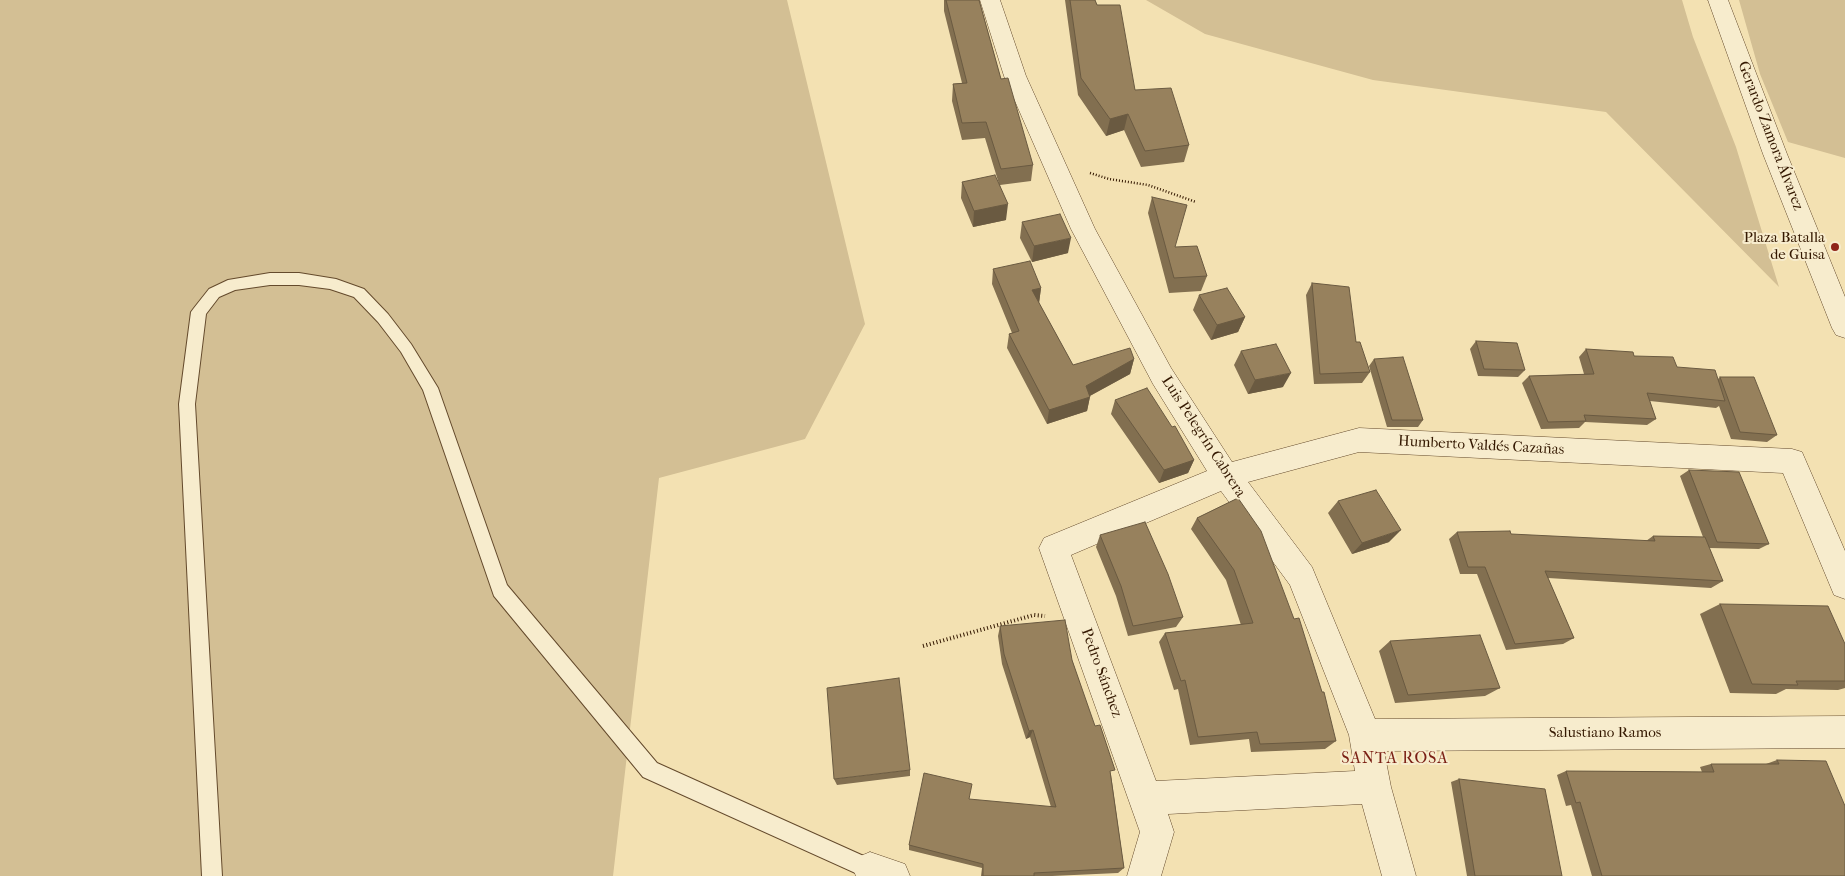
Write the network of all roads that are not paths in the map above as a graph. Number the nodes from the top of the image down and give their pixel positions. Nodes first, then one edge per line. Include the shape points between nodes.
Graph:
1 (990, 0) edge
2 (1718, 0) edge
3 (1845, 328) edge
4 (1226, 476) junction
5 (1054, 548) joint
6 (1845, 586) edge
7 (1845, 732) edge
8 (1365, 735) junction
9 (1374, 787) junction
10 (1146, 798) junction
11 (882, 872) edge
12 (212, 876) edge
13 (1144, 876) edge
14 (1399, 876) edge

1 - 4 street, Luis Pelegrín Cabrera via 1015,76 1083,229 1162,376
2 - 3 street, Gerardo Zamora Álvarez
4 - 5 street, Humberto Valdés Cazañas
4 - 6 street, Humberto Valdés Cazañas via 1359,440 1792,461
4 - 8 street, Luis Pelegrín Cabrera via 1302,577
5 - 10 street, Pedro Sánchez
7 - 8 street, Salustiano Ramos
8 - 9 street, Luis Pelegrín Cabrera
9 - 10 street
9 - 14 street, Luis Pelegrín Cabrera
10 - 13 street via 1157,832
11 - 12 lane via 650,770 500,590 430,388 406,348 359,292 299,278 233,284 214,293 199,312 187,404

